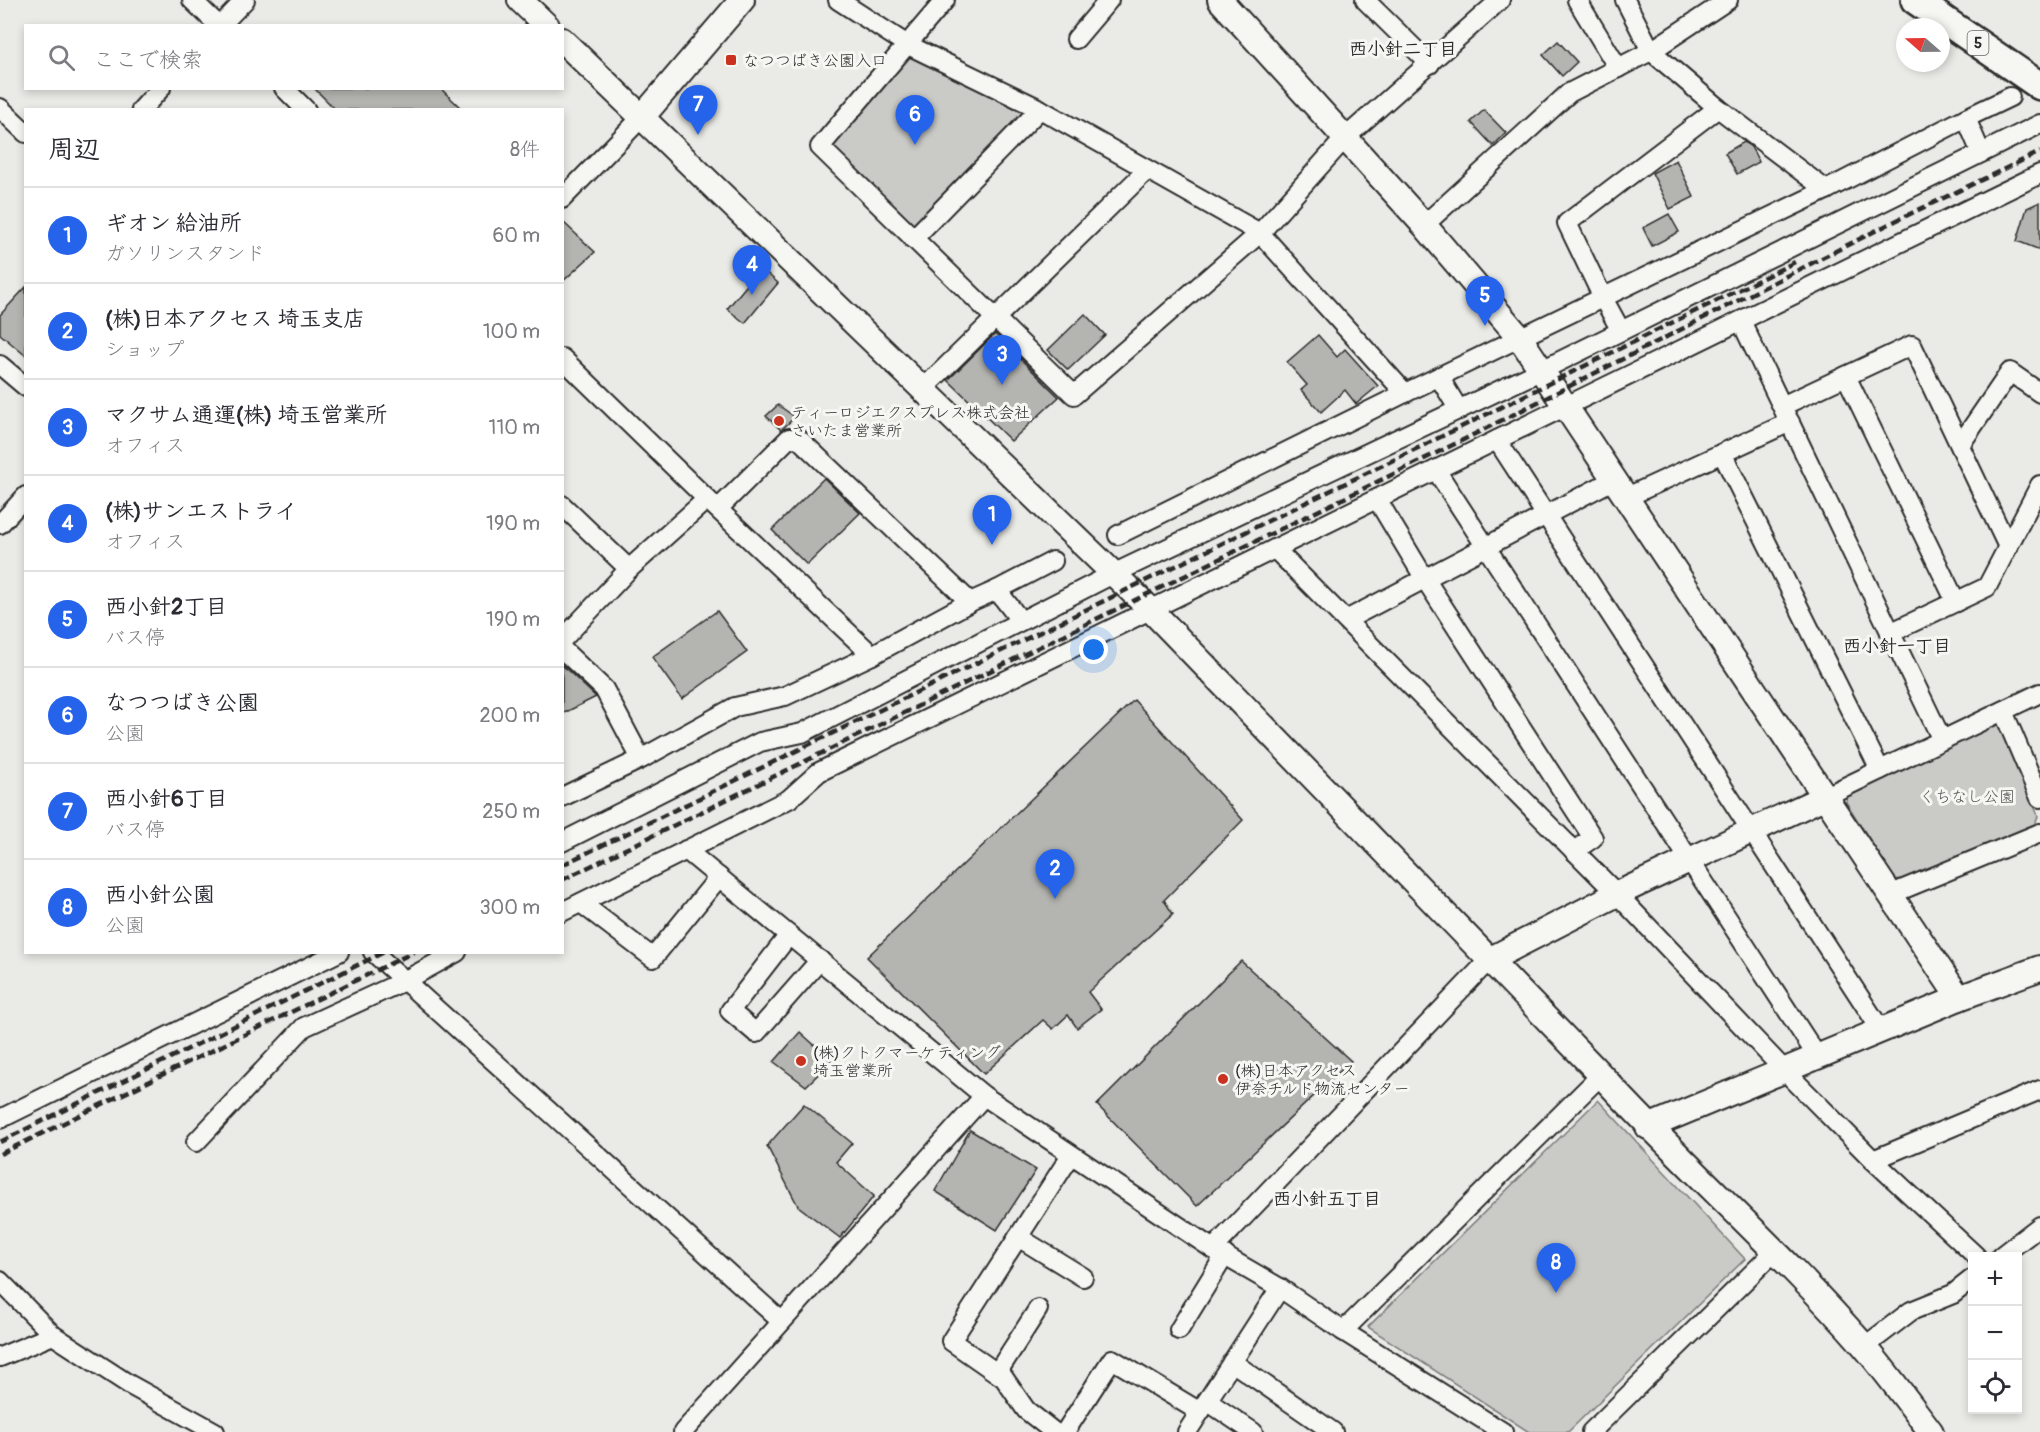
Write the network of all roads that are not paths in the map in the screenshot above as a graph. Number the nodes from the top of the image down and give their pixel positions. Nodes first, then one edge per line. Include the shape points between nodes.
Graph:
1 (192, 0) edge
2 (245, 0) edge
3 (520, 0) edge
4 (742, 0) edge
5 (838, 0) edge
6 (945, 0) edge
7 (1109, 0) edge
8 (1220, 0) edge
9 (1365, 0) edge
10 (1500, 0) edge
11 (1576, 0) edge
12 (1625, 0) edge
13 (1728, 0) edge
14 (1916, 0) edge
15 (217, 24) edge
16 (221, 24) edge
17 (545, 24) edge
18 (1076, 39) dead end
19 (564, 42) edge
20 (906, 44) junction
21 (1651, 51) junction
22 (1430, 64) junction
23 (1618, 68) junction
24 (2040, 86) edge
25 (158, 90) edge
26 (286, 90) edge
27 (2010, 97) dead end
28 (0, 108) edge
29 (143, 108) edge
30 (304, 108) edge
31 (1718, 108) junction
32 (1040, 109) junction
33 (642, 116) junction
34 (1966, 118) junction
35 (2040, 124) edge
36 (24, 131) edge
37 (1345, 138) junction
38 (1981, 153) junction
39 (1147, 170) junction
40 (2040, 174) edge
41 (1826, 190) junction
42 (564, 198) edge
43 (1424, 225) junction
44 (1260, 233) junction
45 (913, 239) junction
46 (1603, 298) junction
47 (994, 319) junction
48 (1741, 321) junction
49 (1621, 331) junction
50 (1520, 338) junction
51 (564, 360) edge
52 (0, 365) edge
53 (1542, 370) junction
54 (1846, 376) junction
55 (1440, 377) junction
56 (24, 385) edge
57 (924, 388) junction
58 (1404, 393) junction
59 (2040, 393) edge
60 (1566, 406) junction
61 (1460, 410) junction
62 (1786, 414) junction
63 (1497, 440) junction
64 (1960, 445) junction
65 (1722, 453) junction
66 (1436, 470) junction
67 (2040, 485) edge
68 (1621, 488) junction
69 (24, 498) edge
70 (1377, 499) junction
71 (713, 504) junction
72 (564, 508) edge
73 (1546, 516) junction
74 (0, 524) edge
75 (1118, 535) dead end
76 (2008, 546) junction
77 (1484, 548) junction
78 (1275, 549) junction
79 (1053, 561) dead end
80 (629, 569) junction
81 (1113, 574) junction
82 (1425, 579) junction
83 (997, 590) junction
84 (970, 602) junction
85 (1956, 602) junction
86 (1151, 610) junction
87 (1020, 620) junction
88 (1346, 620) junction
89 (1890, 633) junction
90 (564, 638) edge
91 (564, 651) edge
92 (872, 655) junction
93 (2040, 693) edge
94 (2003, 711) junction
95 (1942, 740) junction
96 (640, 759) junction
97 (1880, 770) junction
98 (564, 796) edge
99 (1824, 796) junction
100 (2040, 798) edge
101 (1750, 831) junction
102 (2040, 833) edge
103 (564, 841) edge
104 (687, 850) junction
105 (1574, 851) junction
106 (1689, 860) junction
107 (719, 877) junction
108 (1617, 894) junction
109 (1889, 895) junction
110 (581, 903) junction
111 (564, 911) edge
112 (789, 935) junction
113 (335, 954) edge
114 (375, 954) edge
115 (453, 954) edge
116 (820, 960) junction
117 (1489, 960) junction
118 (2040, 968) edge
119 (404, 981) junction
120 (1959, 998) junction
121 (1881, 1030) junction
122 (1817, 1056) junction
123 (1784, 1070) junction
124 (1601, 1076) junction
125 (2040, 1090) edge
126 (984, 1096) junction
127 (0, 1119) edge
128 (1648, 1127) junction
129 (196, 1142) dead end
130 (1071, 1155) junction
131 (1873, 1160) junction
132 (2040, 1226) edge
133 (1018, 1237) junction
134 (1775, 1251) junction
135 (1219, 1252) junction
136 (1971, 1252) edge
137 (2007, 1252) edge
138 (1083, 1277) dead end
139 (0, 1281) edge
140 (1968, 1282) edge
141 (1281, 1288) junction
142 (1038, 1309) dead end
143 (782, 1321) junction
144 (1179, 1330) dead end
145 (1343, 1331) junction
146 (52, 1335) junction
147 (1864, 1347) junction
148 (0, 1357) edge
149 (1232, 1362) junction
150 (997, 1373) junction
151 (1203, 1407) junction
152 (1482, 1426) edge
153 (215, 1432) edge
154 (683, 1432) edge
155 (1054, 1432) edge
156 (1065, 1432) edge
157 (1187, 1432) edge
158 (1253, 1432) edge
159 (1333, 1432) edge
160 (1503, 1432) edge
161 (1591, 1432) edge
162 (1931, 1432) edge

1 - 15 street
2 - 16 street
3 - 17 street
4 - 33 street
5 - 20 street
6 - 20 street
7 - 18 street
8 - 37 street
9 - 22 street
10 - 22 street
11 - 23 street
12 - 21 street
13 - 21 street
14 - 24 main road, 5
19 - 33 street
20 - 32 street
20 - 45 street via 820,147
21 - 23 street
21 - 31 street
22 - 37 street
23 - 43 street via 1569,93
25 - 29 street
26 - 30 street
27 - 34 street
28 - 36 street
31 - 41 street
31 - 46 street via 1567,223
32 - 39 street
32 - 45 street
33 - 42 street
33 - 57 street
34 - 38 street
34 - 41 street
35 - 38 street
37 - 43 street
37 - 44 street
38 - 49 street
39 - 44 street
39 - 47 street
40 - 48 street
41 - 46 street
43 - 50 street
44 - 47 street via 1074,395
44 - 58 street
45 - 47 street
46 - 49 street
46 - 50 street
47 - 57 street
48 - 60 street
48 - 62 street
49 - 53 street
50 - 53 street
50 - 55 street
51 - 71 street
52 - 56 street
53 - 60 street
53 - 61 street
54 - 62 street
54 - 64 street via 1912,345
54 - 85 street
55 - 58 street
55 - 61 street
57 - 81 street
58 - 75 street
59 - 64 street via 2010,372
60 - 63 street
60 - 68 street
61 - 81 street
62 - 65 street
62 - 89 street
63 - 66 street
63 - 73 street
64 - 76 street
65 - 68 street
65 - 97 street
66 - 70 street
66 - 77 street
67 - 76 street
68 - 73 street
68 - 99 street
69 - 74 street
70 - 78 street
70 - 82 street
71 - 80 street
71 - 84 street via 789,438 799,439
71 - 92 street
72 - 80 street
73 - 77 street
73 - 101 street
76 - 85 street via 1987,587
77 - 82 street
77 - 106 street
78 - 86 street
78 - 88 street
79 - 83 street
80 - 90 street
81 - 86 street
81 - 87 street
82 - 88 street
82 - 105 street via 1593,838
83 - 84 street
83 - 87 street
84 - 92 street
85 - 89 street
86 - 104 street via 819,772 789,799
86 - 117 street
87 - 103 street via 802,733 760,742
88 - 105 street
89 - 95 street
91 - 96 street via 604,690
92 - 96 street via 785,696 735,708
93 - 94 street
94 - 95 street
94 - 100 street
95 - 97 street
96 - 98 street
97 - 99 street
99 - 101 street
99 - 109 street
101 - 106 street
101 - 121 street
102 - 109 street
104 - 107 street
104 - 110 street
105 - 108 street
106 - 108 street
106 - 122 street
107 - 110 street via 653,958
107 - 112 street
108 - 117 street
108 - 123 street
109 - 120 street
110 - 111 street
112 - 116 street
112 - 116 street via 730,1011 756,1033
113 - 127 street
114 - 119 street
115 - 119 street
116 - 126 street
117 - 124 street
117 - 135 street
118 - 120 street
119 - 129 street via 304,1027
119 - 143 street
120 - 121 street
121 - 122 street
122 - 123 street
123 - 128 street
123 - 131 street
124 - 128 street
124 - 145 street
125 - 131 street
126 - 130 street
126 - 143 street
128 - 134 street
130 - 133 street
130 - 135 street
131 - 136 street
132 - 137 street
133 - 138 street
133 - 150 street via 951,1341
134 - 147 street
134 - 161 street
135 - 141 street
135 - 144 street
139 - 146 street
140 - 147 street via 1953,1294 1911,1311
141 - 145 street
141 - 149 street
142 - 150 street
143 - 154 street
145 - 152 street
146 - 148 street
146 - 153 street via 130,1385
147 - 162 street
149 - 151 street
149 - 159 street
150 - 155 street via 1026,1410
151 - 156 street via 1112,1359
151 - 157 street
151 - 158 street
152 - 160 street

